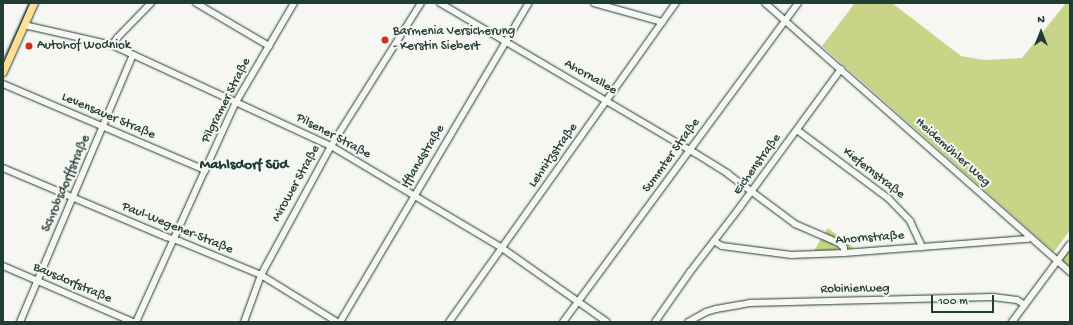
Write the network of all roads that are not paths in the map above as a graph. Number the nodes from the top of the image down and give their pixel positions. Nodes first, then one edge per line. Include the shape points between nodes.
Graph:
1 (34, 3) edge
2 (151, 3) edge
3 (196, 3) edge
4 (294, 3) edge
5 (421, 3) edge
6 (440, 3) edge
7 (529, 3) edge
8 (594, 3) edge
9 (676, 3) edge
10 (766, 3) edge
11 (798, 3) edge
12 (785, 20) junction
13 (662, 22) junction
14 (24, 25) junction
15 (506, 41) junction
16 (112, 45) junction
17 (269, 46) junction
18 (133, 55) junction
19 (6, 58) edge
20 (841, 69) junction
21 (3, 72) edge
22 (3, 84) edge
23 (607, 100) junction
24 (236, 102) junction
25 (103, 127) junction
26 (797, 130) junction
27 (331, 146) junction
28 (690, 150) junction
29 (3, 168) edge
30 (205, 170) junction
31 (752, 191) junction
32 (414, 195) junction
33 (73, 198) junction
34 (1029, 237) junction
35 (172, 239) junction
36 (714, 241) junction
37 (1070, 244) edge
38 (922, 247) junction
39 (502, 248) junction
40 (844, 252) junction
41 (1058, 261) junction
42 (3, 266) edge
43 (1070, 272) edge
44 (261, 275) junction
45 (38, 281) junction
46 (578, 301) junction
47 (1025, 305) junction
48 (20, 322) edge
49 (134, 322) edge
50 (244, 322) edge
51 (338, 322) edge
52 (449, 322) edge
53 (563, 322) edge
54 (607, 322) edge
55 (655, 322) edge
56 (688, 322) edge
57 (1012, 322) edge

1 - 14 main road
2 - 16 street
3 - 17 street
4 - 17 street, Pilgramer Straße
5 - 27 street, Mirower Straße
6 - 15 street, Ahornallee
7 - 15 street, Ifflandstraße
8 - 13 street
9 - 13 street, Lehnitzstraße
10 - 12 street, Heidemühler Weg
11 - 12 street, Summter Straße
12 - 20 street, Heidemühler Weg
12 - 28 street, Summter Straße
13 - 23 street, Lehnitzstraße
14 - 16 street, Pilsener Straße
14 - 19 main road
15 - 23 street, Ahornallee
15 - 32 street, Ifflandstraße
16 - 18 street, Pilsener Straße
17 - 24 street, Pilgramer Straße
18 - 24 street, Pilsener Straße
18 - 25 street, Schrobsdorffstraße
19 - 21 main road
20 - 26 street, Eichenstraße
20 - 34 street, Heidemühler Weg
22 - 25 street, Levensauer Straße
23 - 28 street, Ahornallee
23 - 39 street, Lehnitzstraße
24 - 27 street, Pilsener Straße
24 - 30 street, Pilgramer Straße
25 - 30 street, Levensauer Straße
25 - 33 street, Schrobsdorffstraße
26 - 31 street, Eichenstraße
26 - 38 street, Kiefernstraße via 888,198 910,221
27 - 32 street, Pilsener Straße
27 - 44 street, Mirower Straße
28 - 31 street, Ahornallee
28 - 46 street, Summter Straße
29 - 33 street, Paul-Wegener-Straße
30 - 35 street, Pilgramer Straße
31 - 36 street, Eichenstraße
31 - 40 street, Ahornallee via 795,224 839,243
32 - 39 street, Pilsener Straße
32 - 51 street, Ifflandstraße
33 - 35 street, Paul-Wegener-Straße
33 - 45 street, Schrobsdorffstraße
34 - 38 street, Ahornstraße
34 - 41 street, Heidemühler Weg
35 - 44 street, Paul-Wegener-Straße
35 - 49 street, Pilgramer Straße
36 - 40 street, Ahornstraße via 722,246 791,255
36 - 55 street, Eichenstraße
37 - 41 street
38 - 40 street, Ahornstraße
39 - 46 street, Pilsener Straße
39 - 52 street, Lehnitzstraße
41 - 43 street, Heidemühler Weg
41 - 47 street
42 - 45 street, Bausdorfstraße
44 - 50 street, Mirower Straße
44 - 51 street, Paul-Wegener-Straße
45 - 48 street, Schrobsdorffstraße
45 - 49 street, Bausdorfstraße
46 - 53 street, Summter Straße
46 - 54 street, Pilsener Straße
47 - 56 street, Robinienweg via 1018,300 993,297 749,303 706,312
47 - 57 street

